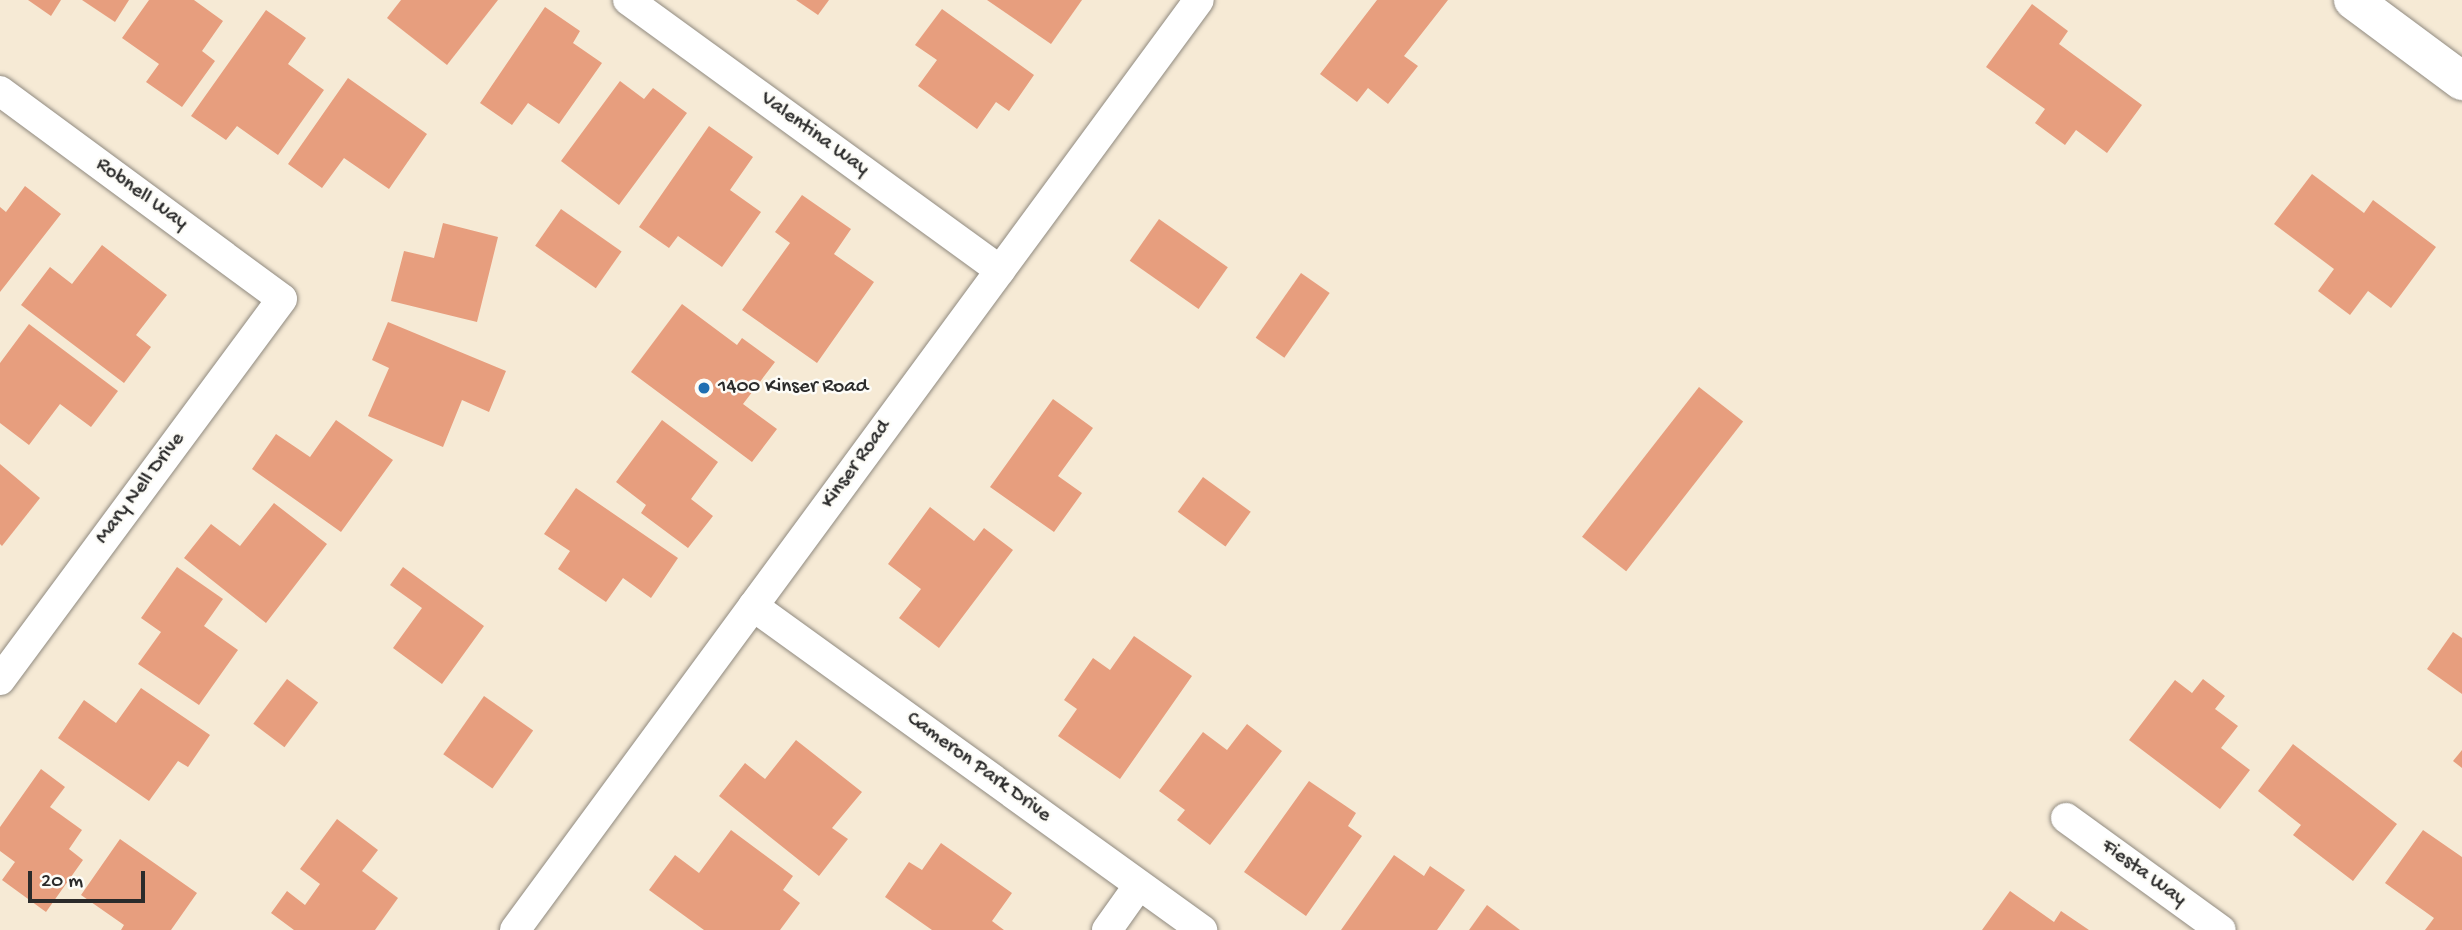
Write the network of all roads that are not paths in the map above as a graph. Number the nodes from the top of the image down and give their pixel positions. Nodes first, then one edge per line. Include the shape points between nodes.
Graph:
1 (628, 0) edge
2 (1199, 0) edge
3 (2353, 0) edge
4 (2462, 81) edge
5 (0, 91) edge
6 (1000, 270) junction
7 (282, 299) joint
8 (753, 606) junction
9 (0, 680) edge
10 (2066, 818) dead end
11 (1139, 885) junction
12 (515, 930) edge
13 (1107, 930) edge
14 (1202, 930) edge
15 (2221, 930) edge

1 - 6 street, Valentina Way
2 - 6 street, Kinser Road
3 - 4 street
5 - 7 street, Robnell Way
6 - 8 street, Kinser Road
7 - 9 street, Mary Nell Drive
8 - 11 street, Cameron Park Drive
8 - 12 street, Kinser Road
10 - 15 street, Fiesta Way
11 - 13 street
11 - 14 street, Cameron Park Drive

